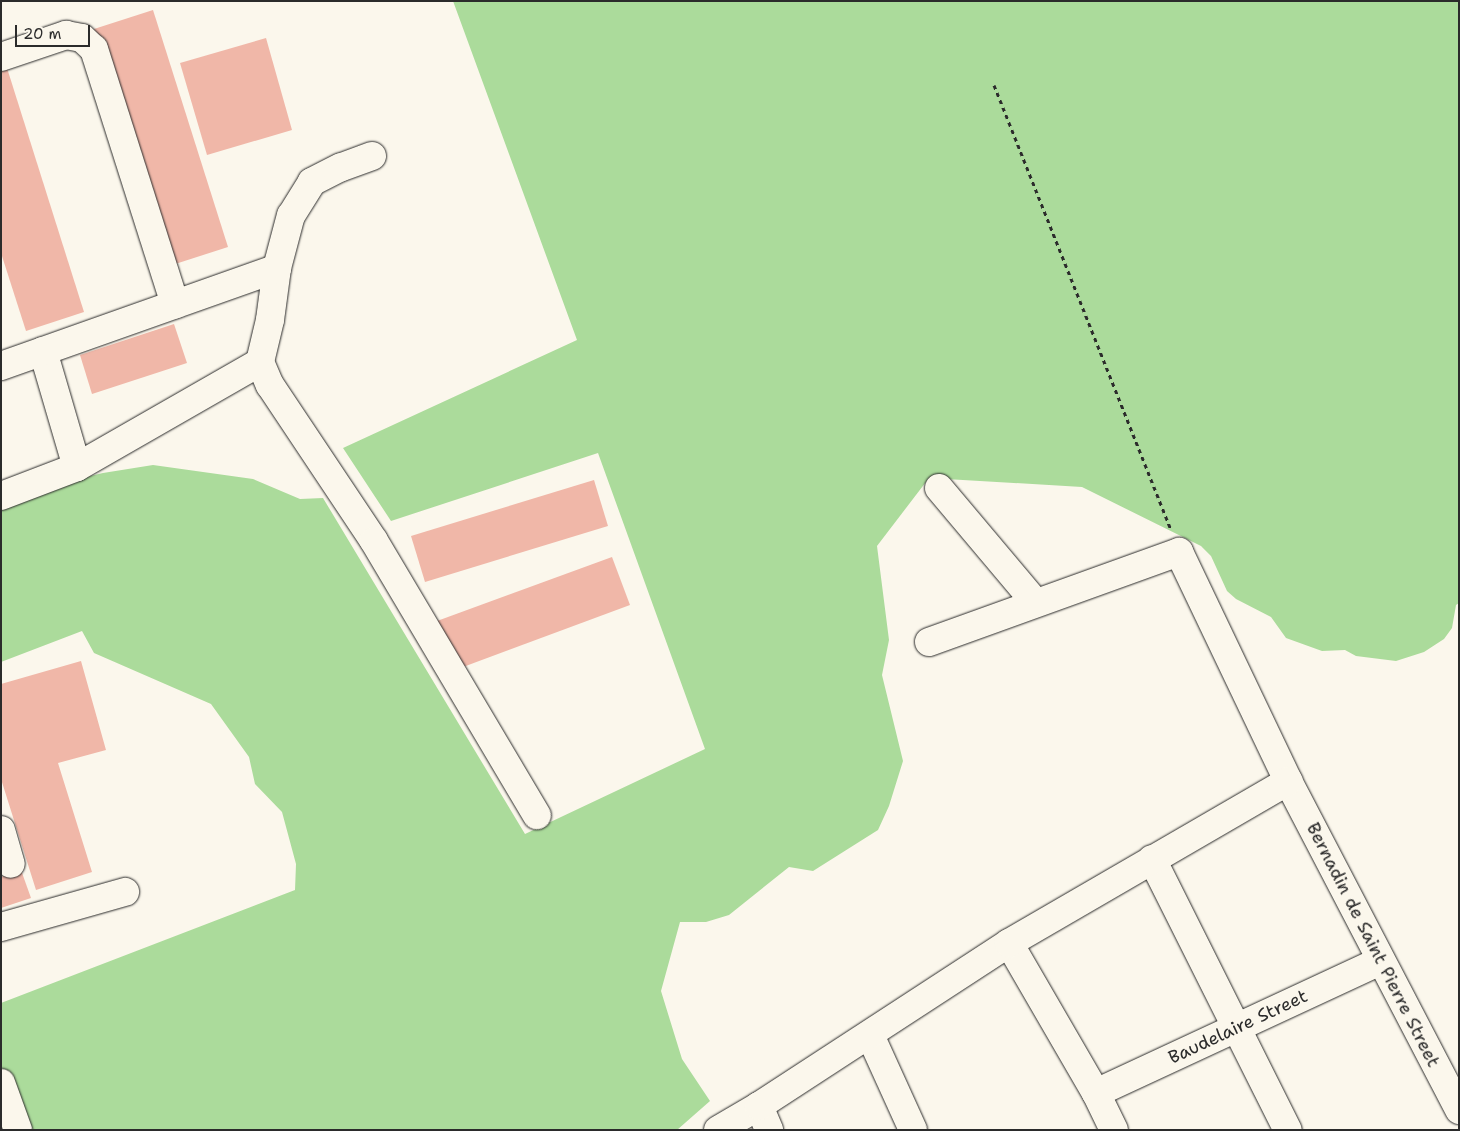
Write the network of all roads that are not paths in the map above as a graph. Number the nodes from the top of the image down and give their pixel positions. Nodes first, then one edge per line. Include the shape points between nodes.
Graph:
1 (1, 57) edge
2 (372, 156) dead end
3 (277, 268) junction
4 (175, 304) junction
5 (44, 351) junction
6 (260, 362) junction
7 (1, 366) edge
8 (77, 467) junction
9 (939, 488) dead end
10 (1, 496) edge
11 (1036, 603) junction
12 (929, 642) dead end
13 (1288, 781) junction
14 (536, 815) dead end
15 (1, 830) edge
16 (1152, 859) junction
17 (11, 864) dead end
18 (126, 892) dead end
19 (1, 927) edge
20 (1009, 943) junction
21 (1381, 961) junction
22 (1238, 1027) junction
23 (870, 1035) junction
24 (1, 1083) edge
25 (1096, 1093) junction
26 (1459, 1110) edge
27 (764, 1118) edge
28 (18, 1130) edge
29 (718, 1130) edge
30 (913, 1130) edge
31 (1114, 1130) edge
32 (1288, 1130) edge

1 - 4 street via 66,35 82,38 94,49
2 - 3 street via 312,182 291,215
3 - 4 street
3 - 6 street
4 - 5 street
5 - 7 street
5 - 8 street
6 - 8 street
6 - 14 street via 270,385 374,541
8 - 10 street
9 - 11 street
11 - 12 street
11 - 13 street, Bernadin de Saint Pierre Street via 1179,552
13 - 16 street
13 - 21 street, Bernadin de Saint Pierre Street
15 - 17 street
16 - 20 street
16 - 22 street
18 - 19 street
20 - 23 street
20 - 25 street
21 - 22 street, Baudelaire Street
21 - 26 street, Bernadin de Saint Pierre Street
22 - 25 street, Baudelaire Street
22 - 32 street
23 - 27 street
23 - 30 street
24 - 28 street
25 - 31 street
27 - 29 street

